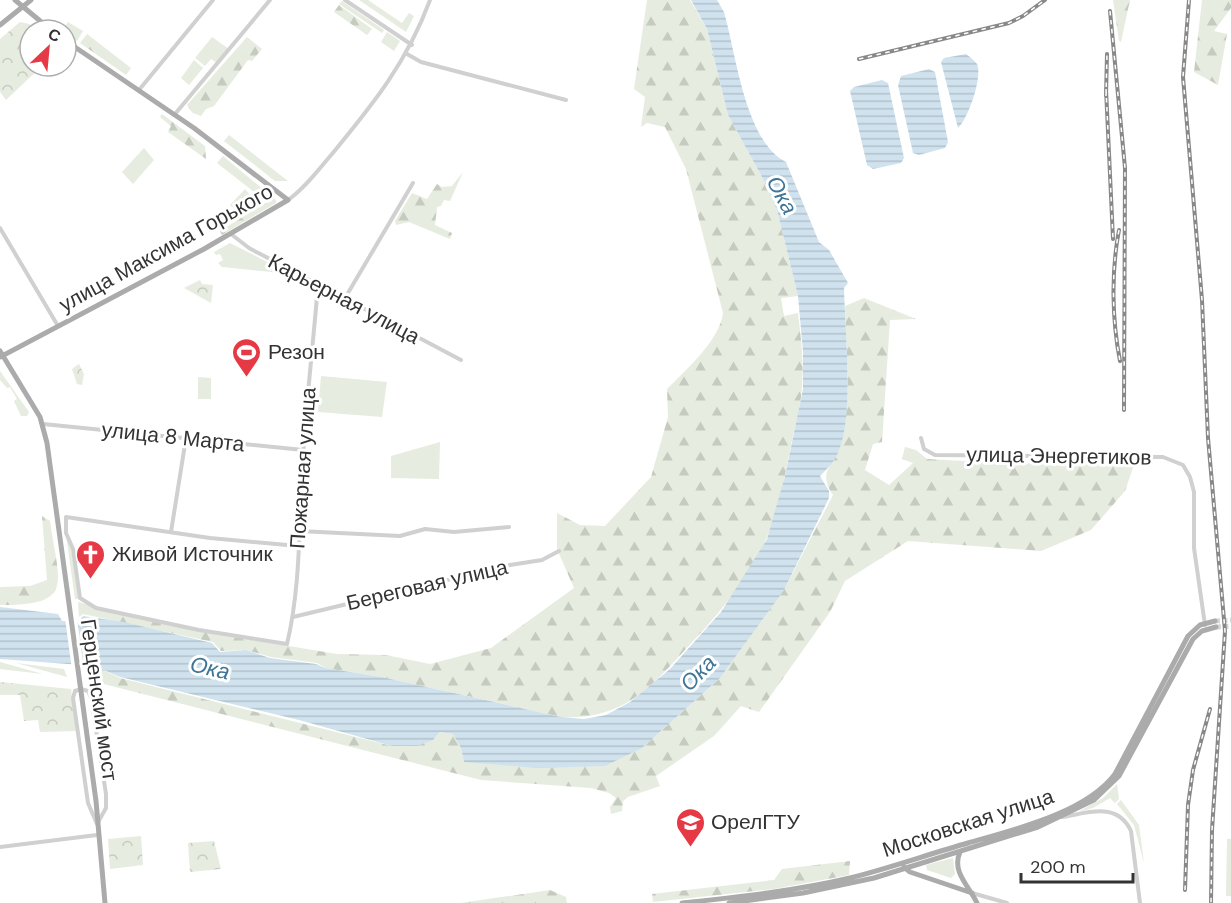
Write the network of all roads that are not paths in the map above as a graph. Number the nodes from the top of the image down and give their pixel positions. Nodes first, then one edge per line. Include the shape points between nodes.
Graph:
1 (15, 0) edge
2 (31, 0) edge
3 (213, 0) edge
4 (270, 0) edge
5 (345, 0) edge
6 (430, 0) edge
7 (21, 8) junction
8 (35, 18) edge
9 (0, 25) edge
10 (412, 45) junction
11 (78, 49) edge
12 (407, 54) junction
13 (139, 90) junction
14 (566, 100) dead end
15 (175, 114) junction
16 (413, 183) dead end
17 (288, 200) junction
18 (0, 228) edge
19 (231, 234) junction
20 (318, 284) junction
21 (345, 297) junction
22 (58, 326) junction
23 (1, 355) edge
24 (461, 360) dead end
25 (43, 424) junction
26 (186, 438) junction
27 (921, 438) dead end
28 (303, 450) junction
29 (509, 526) dead end
30 (299, 531) junction
31 (171, 532) junction
32 (298, 546) junction
33 (559, 551) dead end
34 (293, 617) junction
35 (1216, 624) tunnel mouth
36 (1205, 626) junction
37 (96, 802) junction
38 (107, 802) junction
39 (1061, 817) junction
40 (97, 824) junction
41 (97, 835) junction
42 (0, 847) edge
43 (960, 852) junction
44 (903, 866) junction
45 (972, 892) junction
46 (105, 903) edge
47 (682, 903) edge
48 (729, 903) edge
49 (978, 903) edge
50 (1007, 903) edge
51 (1140, 903) edge

1 - 7 main road
2 - 7 main road
3 - 13 street
4 - 15 street
5 - 10 street
6 - 10 street, улица Максима Горького
7 - 8 main road
7 - 9 main road
10 - 12 street, улица Максима Горького
11 - 13 main road
12 - 14 street via 421,62
12 - 17 street, улица Максима Горького via 351,131
13 - 15 main road
15 - 17 main road
16 - 21 street
17 - 19 main road, улица Максима Горького
18 - 22 street
19 - 20 street, Карьерная улица via 238,242
19 - 22 main road, улица Максима Горького
20 - 21 street, Карьерная улица
20 - 28 street, Пожарная улица
21 - 24 street, Карьерная улица
22 - 23 main road, улица Максима Горького
23 - 25 main road
25 - 26 street, улица 8 Марта
25 - 37 main road, Герценский мост
26 - 28 street, улица 8 Марта
26 - 31 street
27 - 36 street, улица Энергетиков via 924,449 935,455 1163,457 1178,462 1186,469 1194,492 1194,548
28 - 30 street, Пожарная улица
29 - 30 street via 454,532 425,529 400,536
30 - 32 street, Пожарная улица
31 - 32 street
31 - 34 street, Пожарная улица via 66,517 80,598 89,605 199,630 287,644
32 - 34 street, Пожарная улица
33 - 34 street, Береговая улица via 542,560
35 - 36 main road
36 - 39 main road, Московская улица via 1184,654 1115,782 1094,800
36 - 44 main road, Московская улица via 1188,636 1115,774 1103,788 1036,822
37 - 38 street via 102,806
37 - 40 main road, Герценский мост
38 - 40 street
38 - 40 street via 93,703 88,691 81,689 75,691 73,698 86,788
39 - 43 main road, Московская улица
39 - 51 street via 1106,810 1127,824
40 - 41 main road, Герценский мост
41 - 42 street
41 - 46 main road, Герценский мост
43 - 44 main road, Московская улица
43 - 45 main road via 960,874
44 - 45 main road
44 - 47 main road, Московская улица via 802,887
44 - 48 main road, Московская улица via 803,893
45 - 49 main road
45 - 50 street

